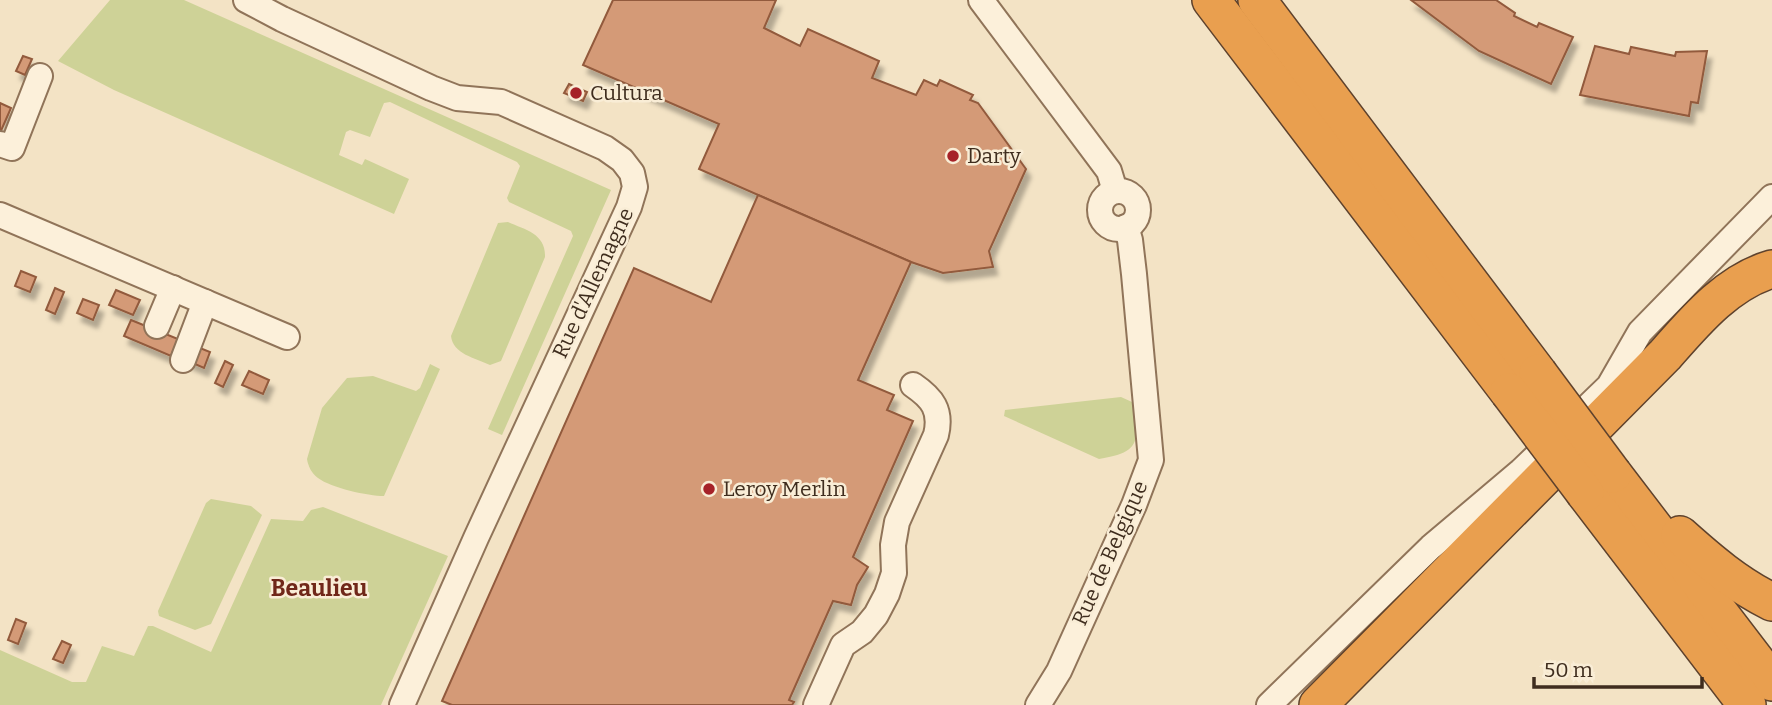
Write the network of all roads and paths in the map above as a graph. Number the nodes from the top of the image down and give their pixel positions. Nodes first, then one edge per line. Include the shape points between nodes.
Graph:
1 (246, 0) edge
2 (981, 0) edge
3 (1211, 0) edge
4 (1257, 0) edge
5 (40, 76) dead end
6 (0, 144) edge
7 (1772, 197) edge
8 (0, 215) edge
9 (1772, 269) edge
10 (173, 288) junction
11 (1772, 294) edge
12 (205, 302) junction
13 (157, 326) dead end
14 (287, 337) dead end
15 (1665, 355) junction
16 (183, 360) dead end
17 (1523, 383) junction
18 (913, 385) dead end
19 (1599, 484) junction
20 (1639, 564) junction
21 (1772, 602) edge
22 (1772, 682) edge
23 (402, 705) edge
24 (816, 705) edge
25 (1038, 705) edge
26 (1269, 705) edge
27 (1318, 705) edge
28 (1715, 705) edge
29 (1747, 705) edge

1 - 23 street, Rue d'Allemagne via 431,88 457,98 508,105 605,148 632,173 635,187 629,207
2 - 25 street, Rue de Belgique via 1109,171 1115,191 1103,200 1100,212 1110,226 1126,227 1130,240 1151,460 1059,671
3 - 17 highway
4 - 17 highway
5 - 6 street via 12,148
7 - 26 street via 1640,332 1609,386 1521,471 1431,547
8 - 10 street
9 - 15 highway via 1724,294
10 - 12 street
10 - 13 street
11 - 15 highway
12 - 14 street
12 - 16 street
15 - 27 highway
17 - 19 highway, bridge
18 - 24 street via 930,396 939,425 897,522 894,573 887,594 862,632 843,645
19 - 20 highway
19 - 21 highway via 1747,590
19 - 22 highway
20 - 28 highway
20 - 29 highway

